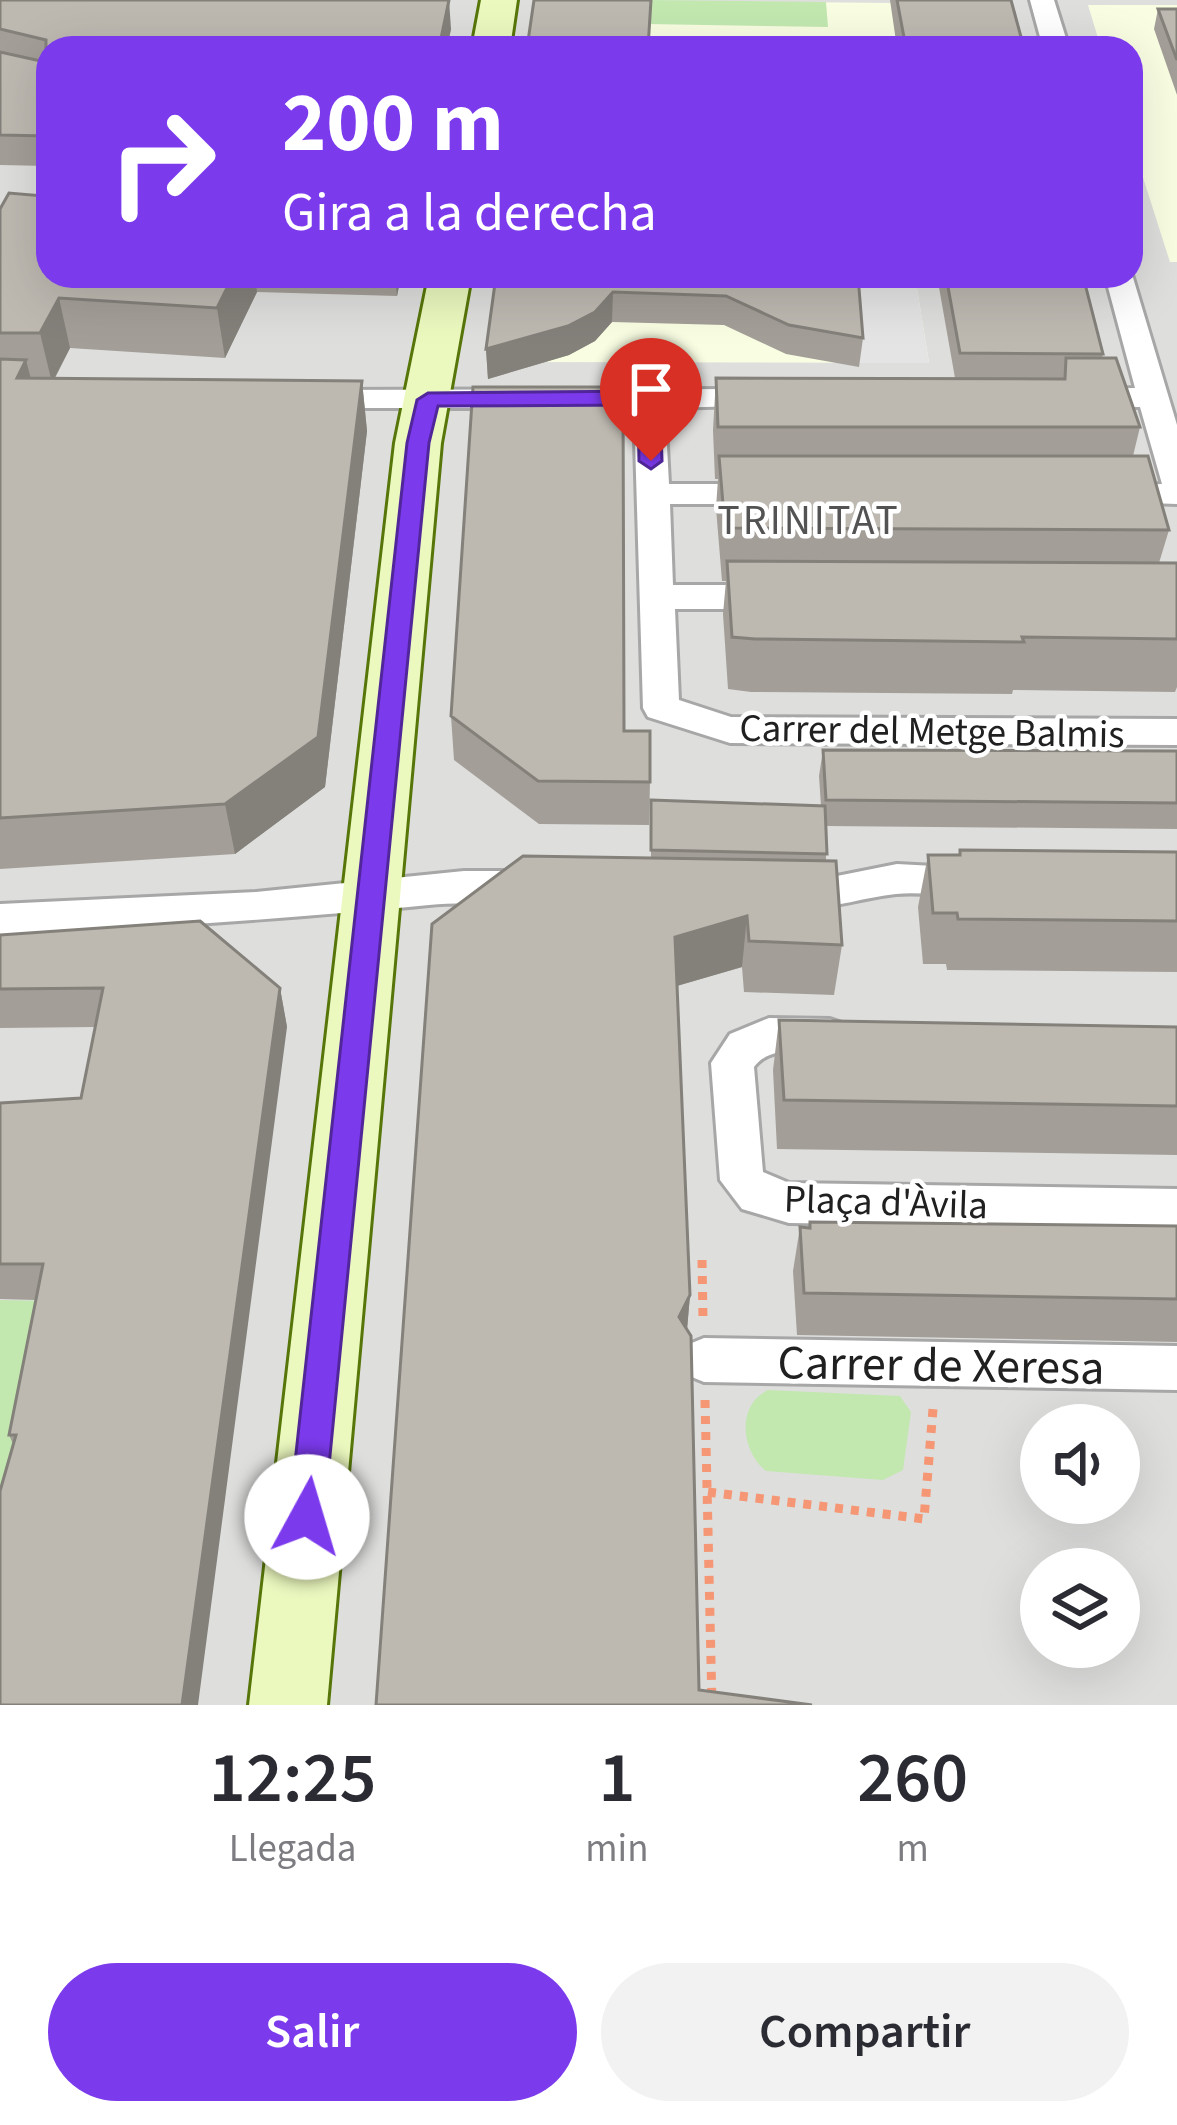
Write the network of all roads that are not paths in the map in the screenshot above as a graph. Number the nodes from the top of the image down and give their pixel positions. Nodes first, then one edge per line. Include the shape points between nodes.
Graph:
1 (499, 0) edge
2 (1042, 0) edge
3 (492, 36) edge
4 (1052, 36) edge
5 (448, 288) edge
6 (1123, 288) edge
7 (661, 398) junction
8 (793, 398) edge
9 (1038, 398) edge
10 (1154, 398) junction
11 (278, 399) edge
12 (428, 400) junction
13 (1177, 482) edge
14 (1177, 494) edge
15 (665, 501) junction
16 (805, 502) edge
17 (1177, 509) edge
18 (670, 606) junction
19 (810, 607) edge
20 (1177, 732) edge
21 (1013, 881) edge
22 (575, 887) edge
23 (759, 891) edge
24 (374, 896) junction
25 (0, 920) edge
26 (880, 1033) edge
27 (1177, 1209) edge
28 (704, 1360) road end
29 (1177, 1368) edge
30 (288, 1705) edge

1 - 3 street
2 - 4 street
5 - 12 street
6 - 10 street
7 - 8 street
7 - 12 street
7 - 15 street
9 - 10 street
10 - 13 street
11 - 12 street
12 - 24 street
14 - 17 street via 1063,502
15 - 16 street
15 - 18 street
18 - 19 street
18 - 20 street, Carrer del Metge Balmis via 661,708 730,730
21 - 23 street via 897,879 827,892
22 - 24 street
24 - 25 street
24 - 30 street
26 - 27 street, Plaça d'Àvila via 769,1035 732,1063 738,1160 742,1180 758,1195
28 - 29 street, Carrer de Xeresa

